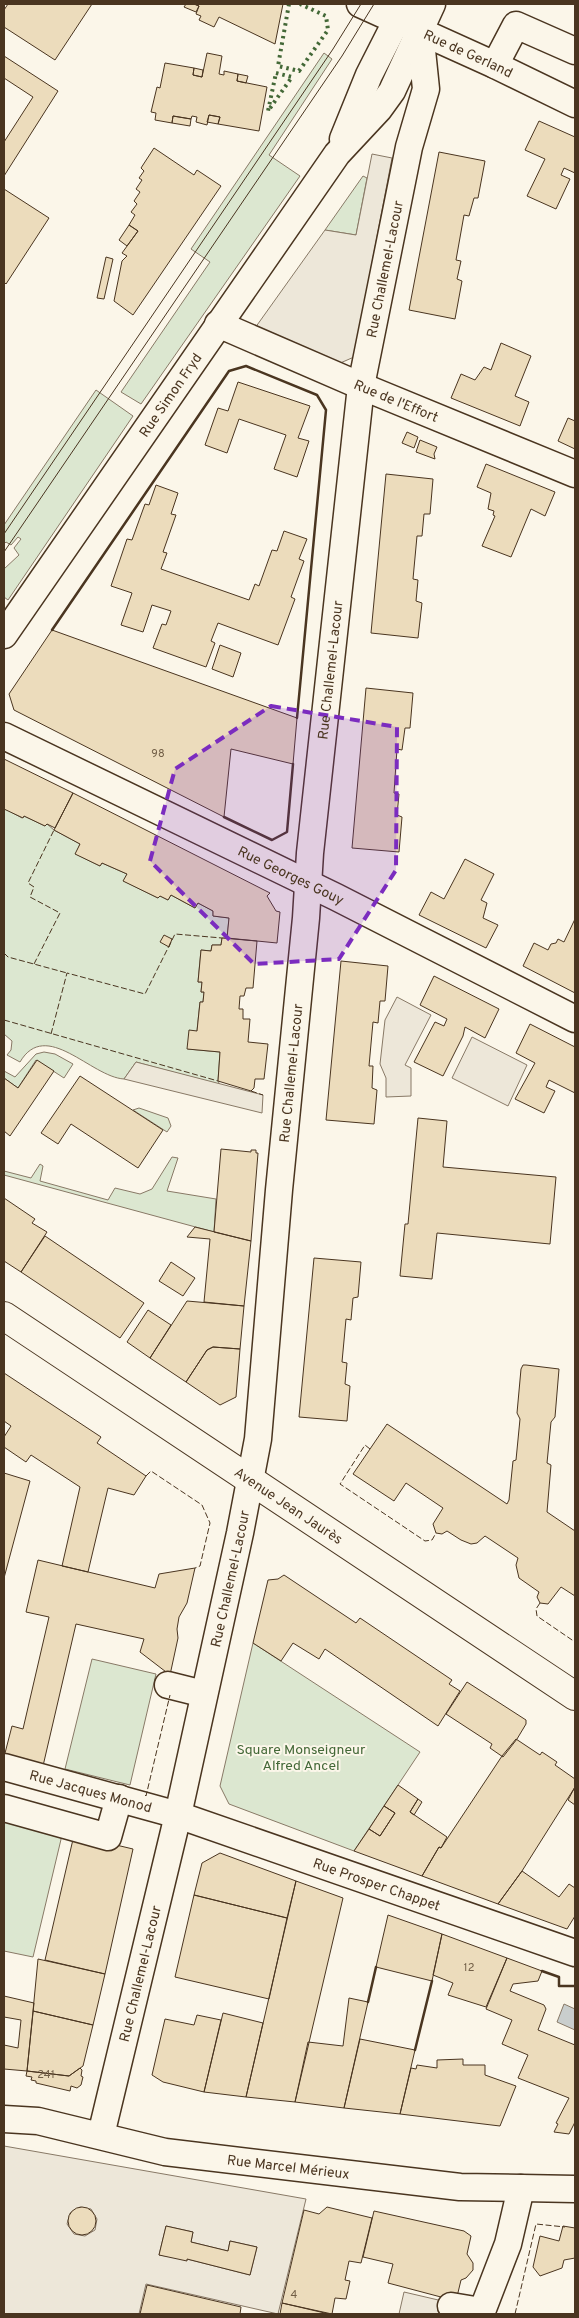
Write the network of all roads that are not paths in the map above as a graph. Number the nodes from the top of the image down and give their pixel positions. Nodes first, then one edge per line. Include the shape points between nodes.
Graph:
1 (360, 4) edge
2 (432, 4) edge
3 (408, 19) edge
4 (575, 51) edge
5 (495, 65) junction
6 (575, 104) edge
7 (218, 324) junction
8 (361, 386) junction
9 (575, 474) edge
10 (4, 635) edge
11 (4, 736) edge
12 (308, 885) junction
13 (575, 1019) edge
14 (4, 1316) edge
15 (250, 1480) junction
16 (168, 1685) dead end
17 (204, 1694) junction
18 (575, 1696) edge
19 (4, 1767) edge
20 (119, 1798) junction
21 (4, 1808) edge
22 (178, 1814) junction
23 (575, 1953) edge
24 (4, 2119) edge
25 (101, 2135) junction
26 (521, 2188) junction
27 (575, 2189) edge
28 (451, 2306) dead end
29 (488, 2313) edge

1 - 3 street, Rue de Gerland
2 - 3 street, Rue Challemel-Lacour
3 - 5 street, Rue de Gerland
3 - 7 street, Rue Simon Fryd via 392,91 337,154
3 - 8 street, Rue Challemel-Lacour via 426,89 409,147
4 - 5 street via 516,24
5 - 6 street, Rue de Gerland
7 - 8 street, Rue de l'Effort
7 - 10 street, Rue Simon Fryd
8 - 9 street, Rue de l'Effort
8 - 12 street, Rue Challemel-Lacour
11 - 12 street, Rue Georges Gouy
12 - 13 street, Rue Georges Gouy
12 - 15 street, Rue Challemel-Lacour via 258,1439
14 - 15 main road, Avenue Jean Jaurès
15 - 17 street, Rue Challemel-Lacour
15 - 18 main road, Avenue Jean Jaurès
16 - 17 street
17 - 22 street, Rue Challemel-Lacour
19 - 20 street, Rue Jacques Monod
20 - 21 street via 108,1837
20 - 22 street, Rue Jacques Monod
22 - 23 street, Rue Prosper Chappet
22 - 25 street, Rue Challemel-Lacour
24 - 25 street, Rue Marcel Mérieux via 38,2121
25 - 26 street, Rue Marcel Mérieux via 165,2152 460,2187
26 - 27 street, Rue Marcel Mérieux
26 - 29 street
28 - 29 street

